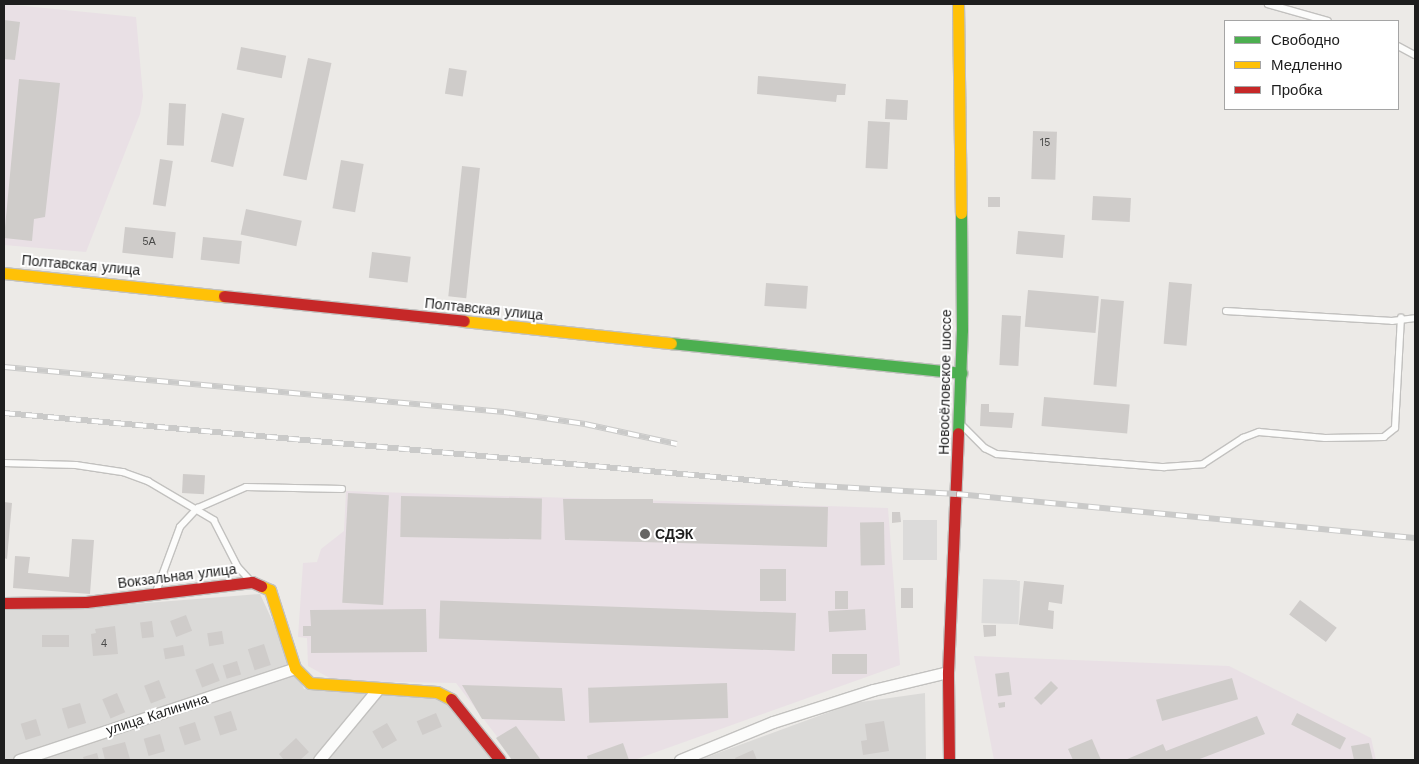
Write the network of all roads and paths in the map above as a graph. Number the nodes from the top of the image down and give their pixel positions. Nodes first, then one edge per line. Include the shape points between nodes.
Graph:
1 (958, 4) edge
2 (1268, 4) edge
3 (1324, 20) edge
4 (1399, 47) edge
5 (1415, 55) edge
6 (4, 273) edge
7 (1226, 311) dead end
8 (1402, 318) junction
9 (1415, 318) edge
10 (961, 374) junction
11 (960, 422) junction
12 (4, 463) edge
13 (342, 489) dead end
14 (198, 508) junction
15 (252, 582) junction
16 (155, 594) junction
17 (4, 603) edge
18 (295, 668) junction
19 (948, 672) junction
20 (377, 690) junction
21 (19, 760) edge
22 (319, 760) edge
23 (500, 760) edge
24 (680, 760) edge
25 (949, 760) edge

1 - 10 street, Новосёловское шоссе
2 - 3 lane
4 - 5 lane
6 - 10 street, Полтавская улица
7 - 8 lane via 1392,321
8 - 9 lane
8 - 11 lane via 1394,428 1384,436 1325,438 1258,432 1203,464 1164,467 997,454 985,448
10 - 11 street, Новосёловское шоссе
11 - 19 street, Новосёловское шоссе
12 - 14 lane via 76,465 123,472 148,481
13 - 14 lane via 246,487
14 - 15 lane via 214,520 238,567
14 - 16 lane via 180,527
15 - 16 street, Вокзальная улица
15 - 18 street, Вокзальная улица via 270,590
16 - 17 street, Вокзальная улица via 86,602
18 - 20 street via 310,683
18 - 21 street, улица Калинина
19 - 24 street via 873,690 773,722
19 - 25 street, Новосёловское шоссе
20 - 22 street
20 - 23 street via 438,692 454,700

